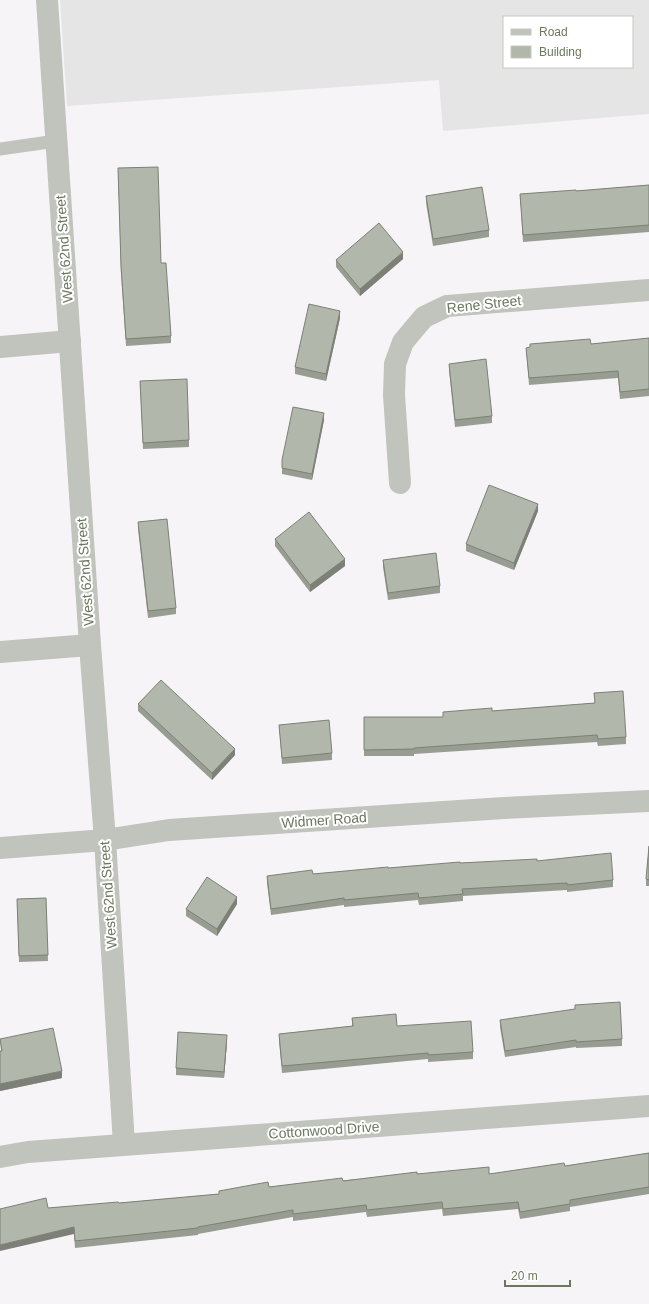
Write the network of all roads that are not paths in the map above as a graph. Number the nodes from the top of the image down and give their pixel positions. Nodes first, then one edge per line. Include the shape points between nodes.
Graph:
1 (47, 0) edge
2 (56, 142) junction
3 (0, 149) edge
4 (649, 290) edge
5 (70, 341) junction
6 (0, 347) edge
7 (400, 483) dead end
8 (90, 645) junction
9 (0, 652) edge
10 (649, 801) edge
11 (105, 840) junction
12 (0, 848) edge
13 (649, 1106) edge
14 (124, 1144) junction
15 (0, 1157) edge

1 - 2 street, West 62nd Street
2 - 3 lane
2 - 5 street, West 62nd Street
4 - 7 street, Rene Street via 446,306 424,317 403,342 395,364 394,395
5 - 6 street
5 - 8 street, West 62nd Street
8 - 9 street
8 - 11 street, West 62nd Street
10 - 11 street, Widmer Road via 169,830
11 - 12 street, Widmer Road
11 - 14 street, West 62nd Street
13 - 14 street, Cottonwood Drive
14 - 15 street, Cottonwood Drive via 28,1152

